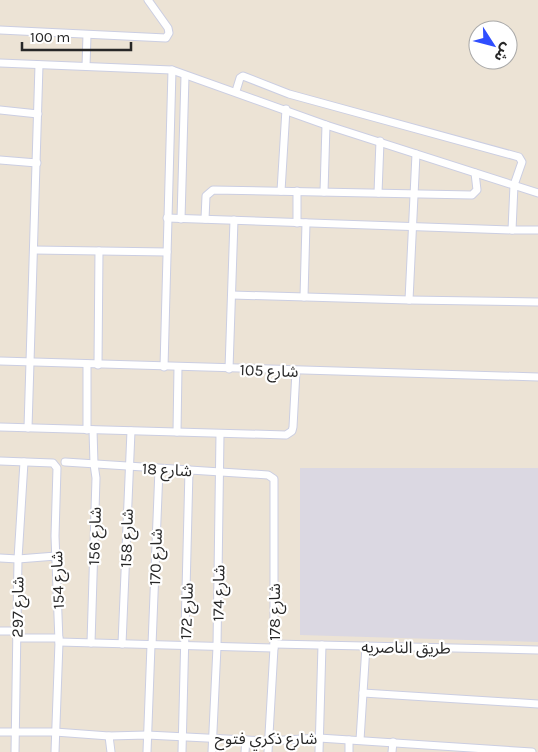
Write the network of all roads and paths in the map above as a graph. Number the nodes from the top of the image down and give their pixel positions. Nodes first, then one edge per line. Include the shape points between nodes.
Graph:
1 (148, 0) edge
2 (0, 30) edge
3 (87, 35) junction
4 (0, 63) edge
5 (40, 64) junction
6 (86, 66) junction
7 (172, 70) junction
8 (184, 76) junction
9 (236, 92) junction
10 (286, 109) junction
11 (0, 110) edge
12 (38, 114) junction
13 (326, 125) junction
14 (380, 142) junction
15 (416, 154) junction
16 (0, 160) edge
17 (37, 163) junction
18 (475, 173) junction
19 (514, 185) junction
20 (281, 191) junction
21 (297, 191) junction
22 (324, 192) junction
23 (378, 193) junction
24 (538, 193) edge
25 (414, 194) junction
26 (168, 218) junction
27 (182, 219) junction
28 (206, 220) junction
29 (234, 220) junction
30 (297, 223) junction
31 (306, 223) junction
32 (412, 227) junction
33 (512, 230) junction
34 (538, 230) edge
35 (34, 250) junction
36 (99, 251) junction
37 (167, 252) junction
38 (232, 295) junction
39 (304, 297) junction
40 (409, 300) junction
41 (538, 302) edge
42 (0, 361) edge
43 (31, 362) junction
44 (87, 364) junction
45 (98, 365) junction
46 (164, 367) junction
47 (178, 367) junction
48 (230, 369) junction
49 (296, 371) junction
50 (538, 377) edge
51 (0, 427) edge
52 (28, 428) junction
53 (90, 430) junction
54 (131, 431) junction
55 (178, 432) junction
56 (220, 434) junction
57 (0, 461) edge
58 (24, 462) junction
59 (66, 462) dead end
60 (94, 464) junction
61 (129, 467) junction
62 (159, 469) junction
63 (189, 470) junction
64 (220, 472) junction
65 (268, 475) joint
66 (56, 556) junction
67 (0, 558) edge
68 (18, 559) junction
69 (0, 631) edge
70 (17, 634) junction
71 (59, 640) junction
72 (91, 643) junction
73 (122, 644) junction
74 (151, 645) junction
75 (322, 645) junction
76 (185, 646) junction
77 (274, 646) junction
78 (366, 646) junction
79 (217, 647) junction
80 (538, 650) edge
81 (363, 693) junction
82 (538, 704) edge
83 (0, 732) edge
84 (55, 732) junction
85 (16, 733) junction
86 (147, 735) junction
87 (109, 736) junction
88 (182, 737) junction
89 (212, 738) junction
90 (319, 738) junction
91 (246, 740) junction
92 (349, 740) junction
93 (360, 740) junction
94 (268, 741) junction
95 (393, 742) junction
96 (432, 749) edge
97 (475, 750) edge
98 (15, 752) edge
99 (55, 752) edge
100 (111, 752) edge
101 (147, 752) edge
102 (182, 752) edge
103 (212, 752) edge
104 (245, 752) edge
105 (268, 752) edge
106 (319, 752) edge
107 (348, 752) edge
108 (392, 752) edge
109 (532, 752) edge

1 - 3 street via 168,28 166,38
2 - 3 street
3 - 6 street
4 - 5 street
5 - 6 street
5 - 12 street
6 - 7 street
7 - 8 street
7 - 26 street
8 - 9 street
8 - 27 street
9 - 10 street
9 - 19 street via 243,76 288,94 519,157 522,162
10 - 13 street
10 - 20 street
11 - 12 street
12 - 17 street
13 - 14 street
13 - 22 street
14 - 15 street
14 - 23 street
15 - 18 street
15 - 25 street
16 - 17 street
17 - 35 street
18 - 19 street
18 - 25 street via 477,190 472,195
19 - 24 street
19 - 33 street
20 - 21 street
20 - 28 street via 213,190 206,196
21 - 22 street
21 - 30 street
22 - 23 street
23 - 25 street
25 - 32 street
26 - 27 street
26 - 37 street
27 - 28 street
28 - 29 street
29 - 30 street
29 - 38 street
30 - 31 street
31 - 32 street
31 - 39 street
32 - 33 street
32 - 40 street
33 - 34 street
35 - 36 street
35 - 43 street
36 - 37 street
36 - 45 street
37 - 46 street
38 - 39 street
38 - 48 street
39 - 40 street
40 - 41 street
42 - 43 street, شارع 105
43 - 44 street, شارع 105
43 - 52 street
44 - 45 street, شارع 105
44 - 53 street, شارع 156
45 - 46 street, شارع 105
46 - 47 street, شارع 105
47 - 48 street, شارع 105
47 - 55 street
48 - 49 street, شارع 105
49 - 50 street, شارع 105
49 - 56 street via 294,427 289,434
51 - 52 street
52 - 53 street
53 - 54 street
53 - 60 street, شارع 156
54 - 55 street
54 - 61 street, شارع 158
55 - 56 street
56 - 64 street, شارع 174
57 - 58 street, شارع 154
58 - 66 street, شارع 154 via 53,463 56,466
58 - 68 street, شارع 297
59 - 60 street, شارع 18
60 - 61 street, شارع 18
60 - 72 street, شارع 156
61 - 62 street, شارع 18
61 - 73 street, شارع 158
62 - 63 street, شارع 18
62 - 74 street, شارع 170
63 - 64 street, شارع 18
63 - 76 street, شارع 172
64 - 65 street, شارع 18
64 - 79 street, شارع 174
65 - 77 street, شارع 178 via 275,482
66 - 68 street
66 - 71 street, شارع 154
67 - 68 street
68 - 70 street, شارع 297
69 - 70 street, طريق الناصريه
70 - 71 street, طريق الناصريه
70 - 85 street, شارع 297
71 - 72 street, طريق الناصريه
71 - 84 street, شارع 154
72 - 73 street, طريق الناصريه
73 - 74 street, طريق الناصريه
74 - 76 street, طريق الناصريه
74 - 86 street, شارع 170
75 - 77 street, طريق الناصريه
75 - 78 street, طريق الناصريه
75 - 90 street
76 - 79 street, طريق الناصريه
76 - 88 street, شارع 172
77 - 79 street, طريق الناصريه
77 - 94 street, شارع 178
78 - 80 street, طريق الناصريه
78 - 81 street
79 - 89 street, شارع 174
81 - 82 street
81 - 93 street
83 - 85 street, شارع ذكري فتوح
84 - 85 street, شارع ذكري فتوح
84 - 87 street, شارع ذكري فتوح
84 - 99 street, شارع 154
85 - 98 street, شارع 297
86 - 87 street, شارع ذكري فتوح
86 - 88 street, شارع ذكري فتوح
86 - 101 street, شارع 170
87 - 100 street
88 - 89 street, شارع ذكري فتوح
88 - 102 street, شارع 172
89 - 91 street, شارع ذكري فتوح
89 - 103 street, شارع 174
90 - 92 street, شارع ذكري فتوح
90 - 94 street, شارع ذكري فتوح
90 - 106 street
91 - 94 street, شارع ذكري فتوح
91 - 104 street
92 - 93 street, شارع ذكري فتوح
92 - 107 street
93 - 95 street, شارع ذكري فتوح
94 - 105 street, شارع 178
95 - 96 street, شارع ذكري فتوح
95 - 108 street
96 - 97 street, شارع ذكري فتوح
97 - 109 street, شارع ذكري فتوح

